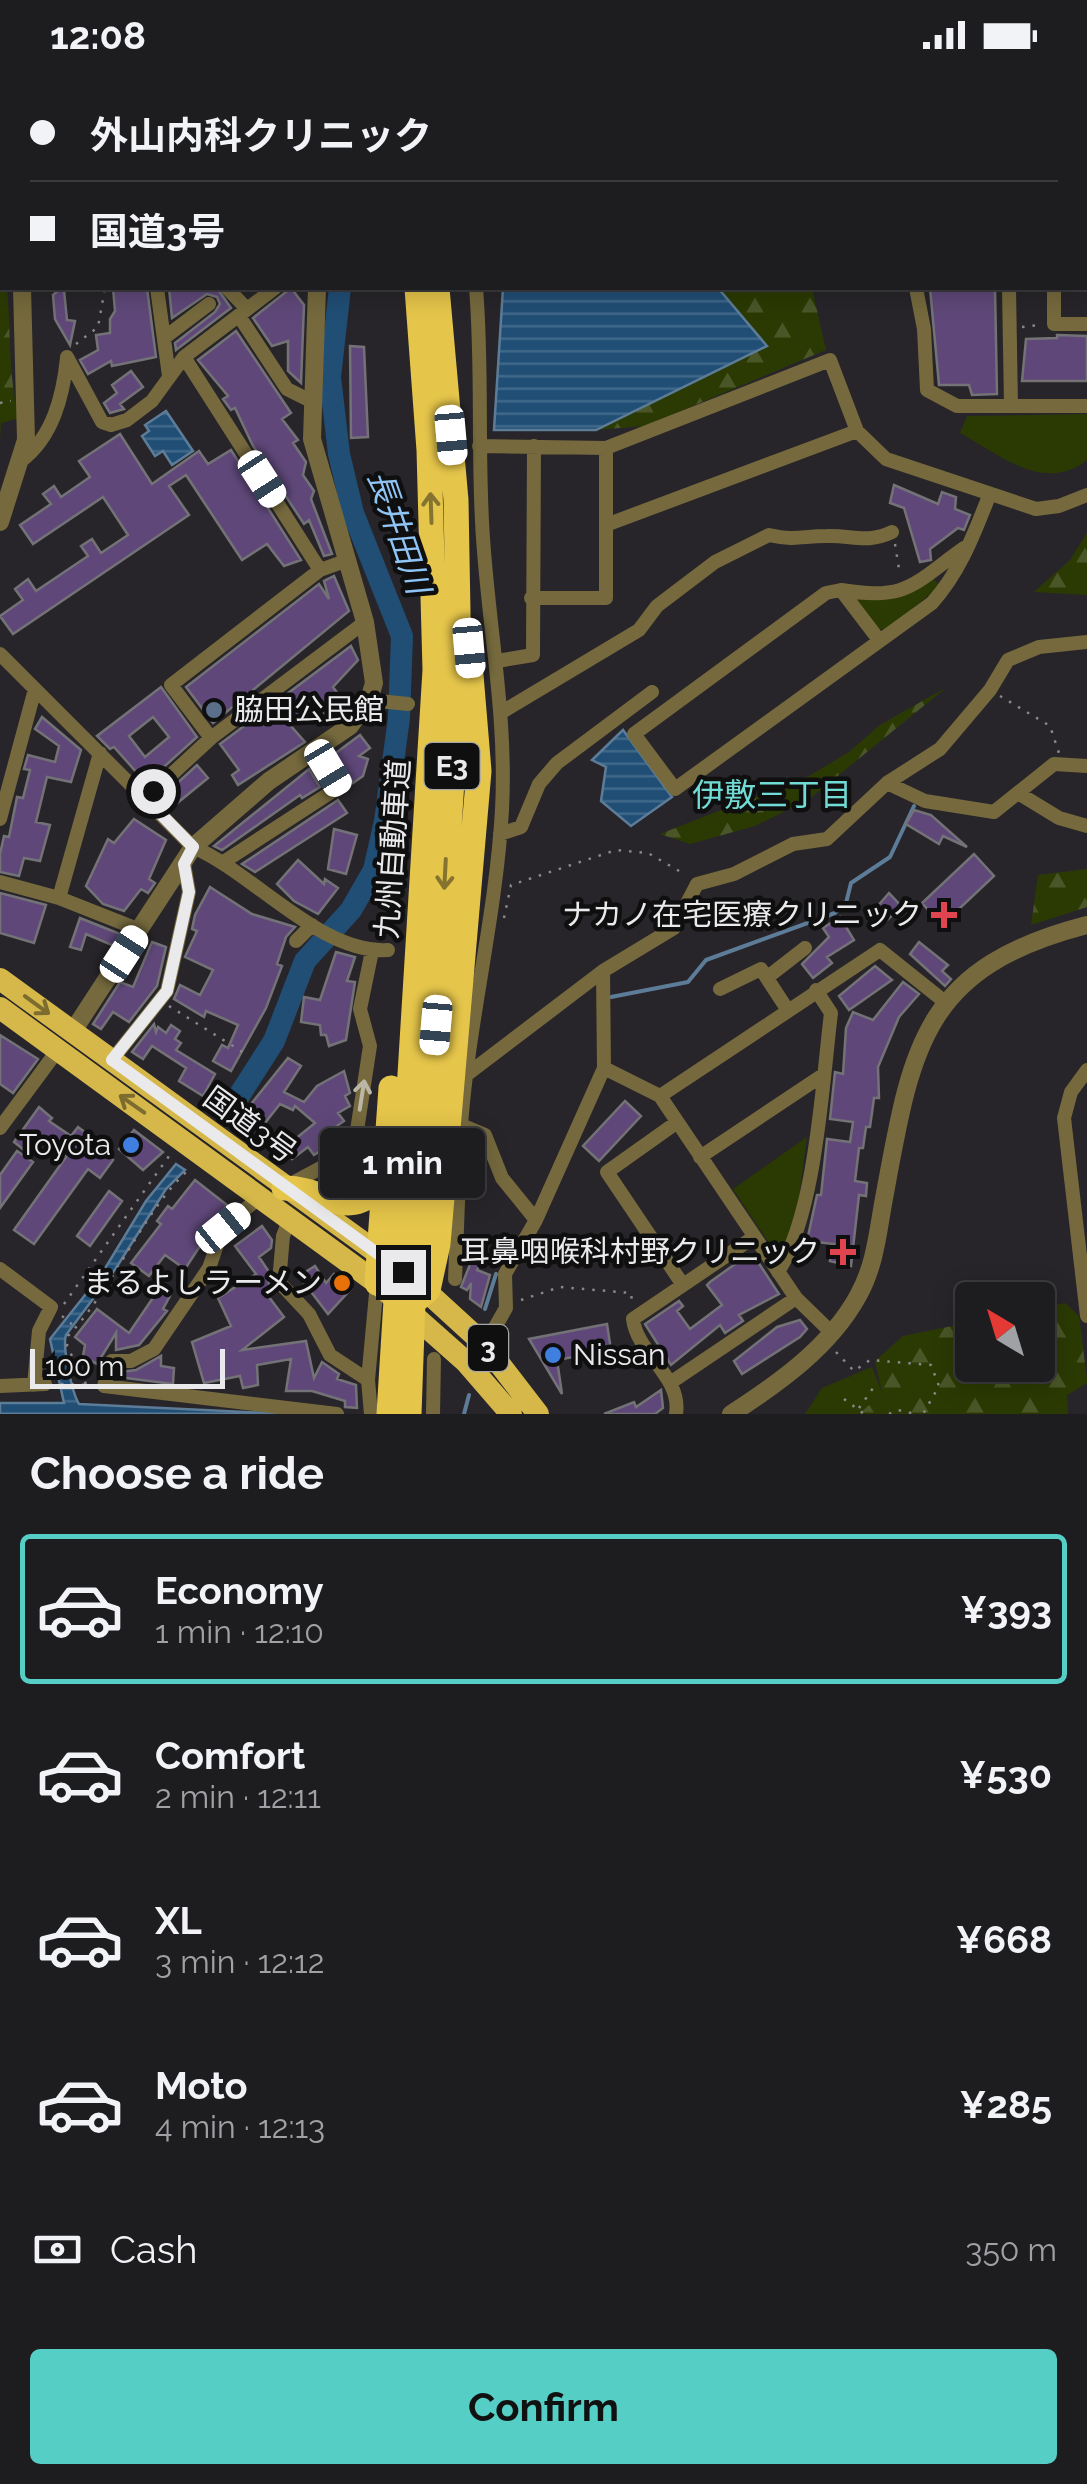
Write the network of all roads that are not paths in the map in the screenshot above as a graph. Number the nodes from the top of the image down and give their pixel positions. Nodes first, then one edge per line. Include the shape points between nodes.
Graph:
1 (22, 290) edge
2 (157, 290) edge
3 (229, 290) edge
4 (272, 290) edge
5 (317, 290) edge
6 (417, 290) edge
7 (437, 290) edge
8 (476, 290) edge
9 (916, 290) edge
10 (1010, 290) edge
11 (1054, 290) edge
12 (209, 304) dead end
13 (243, 312) junction
14 (1087, 324) edge
15 (164, 338) junction
16 (184, 357) junction
17 (170, 376) junction
18 (313, 402) junction
19 (1011, 406) junction
20 (1087, 406) edge
21 (857, 431) junction
22 (479, 446) junction
23 (534, 446) junction
24 (606, 448) junction
25 (21, 460) junction
26 (1087, 495) edge
27 (988, 496) junction
28 (456, 500) junction
29 (0, 522) edge
30 (606, 524) junction
31 (892, 532) road end
32 (970, 543) junction
33 (348, 560) junction
34 (320, 570) junction
35 (434, 584) junction
36 (840, 590) junction
37 (532, 598) junction
38 (366, 622) junction
39 (880, 640) junction
40 (1087, 642) edge
41 (0, 654) edge
42 (496, 661) junction
43 (35, 690) junction
44 (652, 692) dead end
45 (375, 701) junction
46 (407, 703) dead end
47 (502, 712) junction
48 (211, 738) junction
49 (316, 748) junction
50 (100, 754) junction
51 (1087, 766) edge
52 (6, 769) edge
53 (887, 783) junction
54 (1018, 794) junction
55 (145, 798) junction
56 (0, 819) edge
57 (1087, 826) edge
58 (500, 834) junction
59 (188, 856) junction
60 (225, 861) junction
61 (0, 882) edge
62 (59, 898) junction
63 (312, 924) junction
64 (1087, 925) edge
65 (140, 930) junction
66 (296, 941) dead end
67 (805, 948) dead end
68 (603, 971) junction
69 (769, 976) junction
70 (0, 979) edge
71 (720, 989) dead end
72 (816, 990) junction
73 (945, 1002) junction
74 (0, 1008) edge
75 (787, 1009) junction
76 (74, 1031) junction
77 (58, 1051) junction
78 (112, 1060) junction
79 (604, 1068) junction
80 (1087, 1070) edge
81 (464, 1076) junction
82 (823, 1076) junction
83 (660, 1096) junction
84 (676, 1123) junction
85 (461, 1126) junction
86 (0, 1128) edge
87 (700, 1157) junction
88 (382, 1186) junction
89 (273, 1192) junction
90 (290, 1218) junction
91 (536, 1220) junction
92 (754, 1237) junction
93 (407, 1240) junction
94 (378, 1254) junction
95 (0, 1269) edge
96 (778, 1272) junction
97 (455, 1279) dead end
98 (377, 1282) junction
99 (682, 1286) junction
100 (428, 1290) junction
101 (796, 1298) junction
102 (405, 1307) junction
103 (1087, 1316) edge
104 (833, 1342) junction
105 (486, 1345) junction
106 (434, 1359) dead end
107 (368, 1380) junction
108 (670, 1382) junction
109 (0, 1386) edge
110 (337, 1414) edge
111 (371, 1414) edge
112 (389, 1414) edge
113 (409, 1414) edge
114 (433, 1414) edge
115 (511, 1414) edge
116 (538, 1414) edge
117 (676, 1414) edge
118 (731, 1414) edge

1 - 25 street via 27,408
2 - 15 street
3 - 13 street
4 - 13 street
5 - 18 street
35 -> 6 highway, 九州自動車道 / E3
7 - 28 highway, 九州自動車道 / E3
8 - 22 street
9 - 19 street via 927,390 957,406
10 - 19 street
11 - 14 street via 1054,324
12 - 15 street
13 - 16 street
13 - 18 street via 286,389
15 - 17 street
16 - 17 street
16 - 34 street
17 - 25 street via 152,401 111,425 96,415 67,357 63,394 38,448
18 - 33 street via 314,449
19 - 20 street
21 - 24 street via 830,360
21 - 27 street via 886,459
21 - 30 street
22 - 23 street
22 - 42 street
23 - 24 street
23 - 37 street
24 - 30 street
25 - 29 street
26 - 27 street via 1036,509
27 - 32 street
28 -> 93 highway, 九州自動車道 / E3 via 459,669 439,988
28 - 100 highway via 479,772 438,1244
30 - 37 street via 606,598
31 - 47 street via 848,541 826,536 794,542 769,535 715,562 657,606 638,630
32 - 36 street via 885,597
32 - 39 street via 932,603
33 - 34 street
33 - 38 street
34 - 48 street via 171,685
35 - 88 highway
35 - 93 highway, 九州自動車道 / E3
36 - 39 street
36 - 39 street via 826,593 634,734 675,789
37 - 42 street via 532,655
38 - 45 street
38 - 48 street
40 - 53 street via 1039,646 1008,660 940,749
41 - 43 street
42 - 47 street
43 - 50 street
43 - 52 street
44 - 58 street via 556,763 521,827
45 - 46 street
45 - 49 street
47 - 58 street
48 - 55 street
49 - 59 street
49 - 60 street via 339,787
50 - 55 street
50 - 62 street
51 - 54 street via 1054,764
52 - 56 street
53 - 54 street via 926,802 994,812
53 - 68 street via 827,838 793,844 734,874 696,884 674,928
54 - 57 street
55 - 59 street
58 - 81 street
59 - 60 street
59 - 65 street
59 - 78 street via 189,892 167,991
60 - 63 street
61 - 62 street
62 - 65 street
63 - 66 street
89 -> 63 street via 343,1156 356,1136 370,1046 360,1009 380,950 336,939
64 - 73 street via 1041,937 986,966
65 - 76 street
67 - 69 street
68 - 79 street
68 - 81 street
69 - 71 street via 761,969
69 - 75 street
70 -> 76 highway, 国道3号 / 3
72 - 73 street via 880,950
72 - 75 street
72 - 82 street via 832,1014
73 - 104 street via 906,1081 873,1264
74 - 77 highway, 国道3号 / 3
75 - 83 street
76 - 77 street
76 - 78 highway, 国道3号 / 3
77 - 86 street
89 -> 77 highway, 国道3号 / 3 via 207,1157
78 - 89 highway, 国道3号 / 3
79 - 83 street
79 - 91 street
80 - 103 street via 1070,1092 1064,1118
81 - 85 street
82 - 87 street
82 - 96 street via 801,1222
83 - 84 street
84 - 87 street
84 - 99 street via 607,1172
85 - 91 street via 485,1135 502,1178
85 - 97 street
87 - 92 street
88 - 89 highway via 361,1203 341,1206 313,1190
88 - 94 highway
89 - 90 highway, 国道3号 / 3
89 - 94 highway, 国道3号 / 3
89 - 110 street via 223,1228 209,1268 154,1349 131,1361 112,1361 104,1386
90 - 98 highway, 国道3号 / 3
90 - 107 street via 279,1282 308,1314 330,1355
91 - 105 street via 505,1274 506,1308
92 - 96 street
92 - 99 street
93 - 112 highway, 九州自動車道 / E3
93 - 113 highway, 九州自動車道 / E3
94 - 98 highway
94 - 100 highway, 国道3号 / 3
95 - 109 street via 51,1308 39,1331 39,1385
96 - 101 street
98 - 102 highway, 国道3号 / 3
98 - 107 street
99 - 108 street via 633,1319
100 - 102 highway
100 - 105 highway, 国道3号 / 3
101 - 104 street
101 - 108 street
102 - 115 highway, 国道3号 / 3
104 - 118 street
105 - 116 highway, 国道3号 / 3
106 - 114 street
107 - 111 street
108 - 117 street

